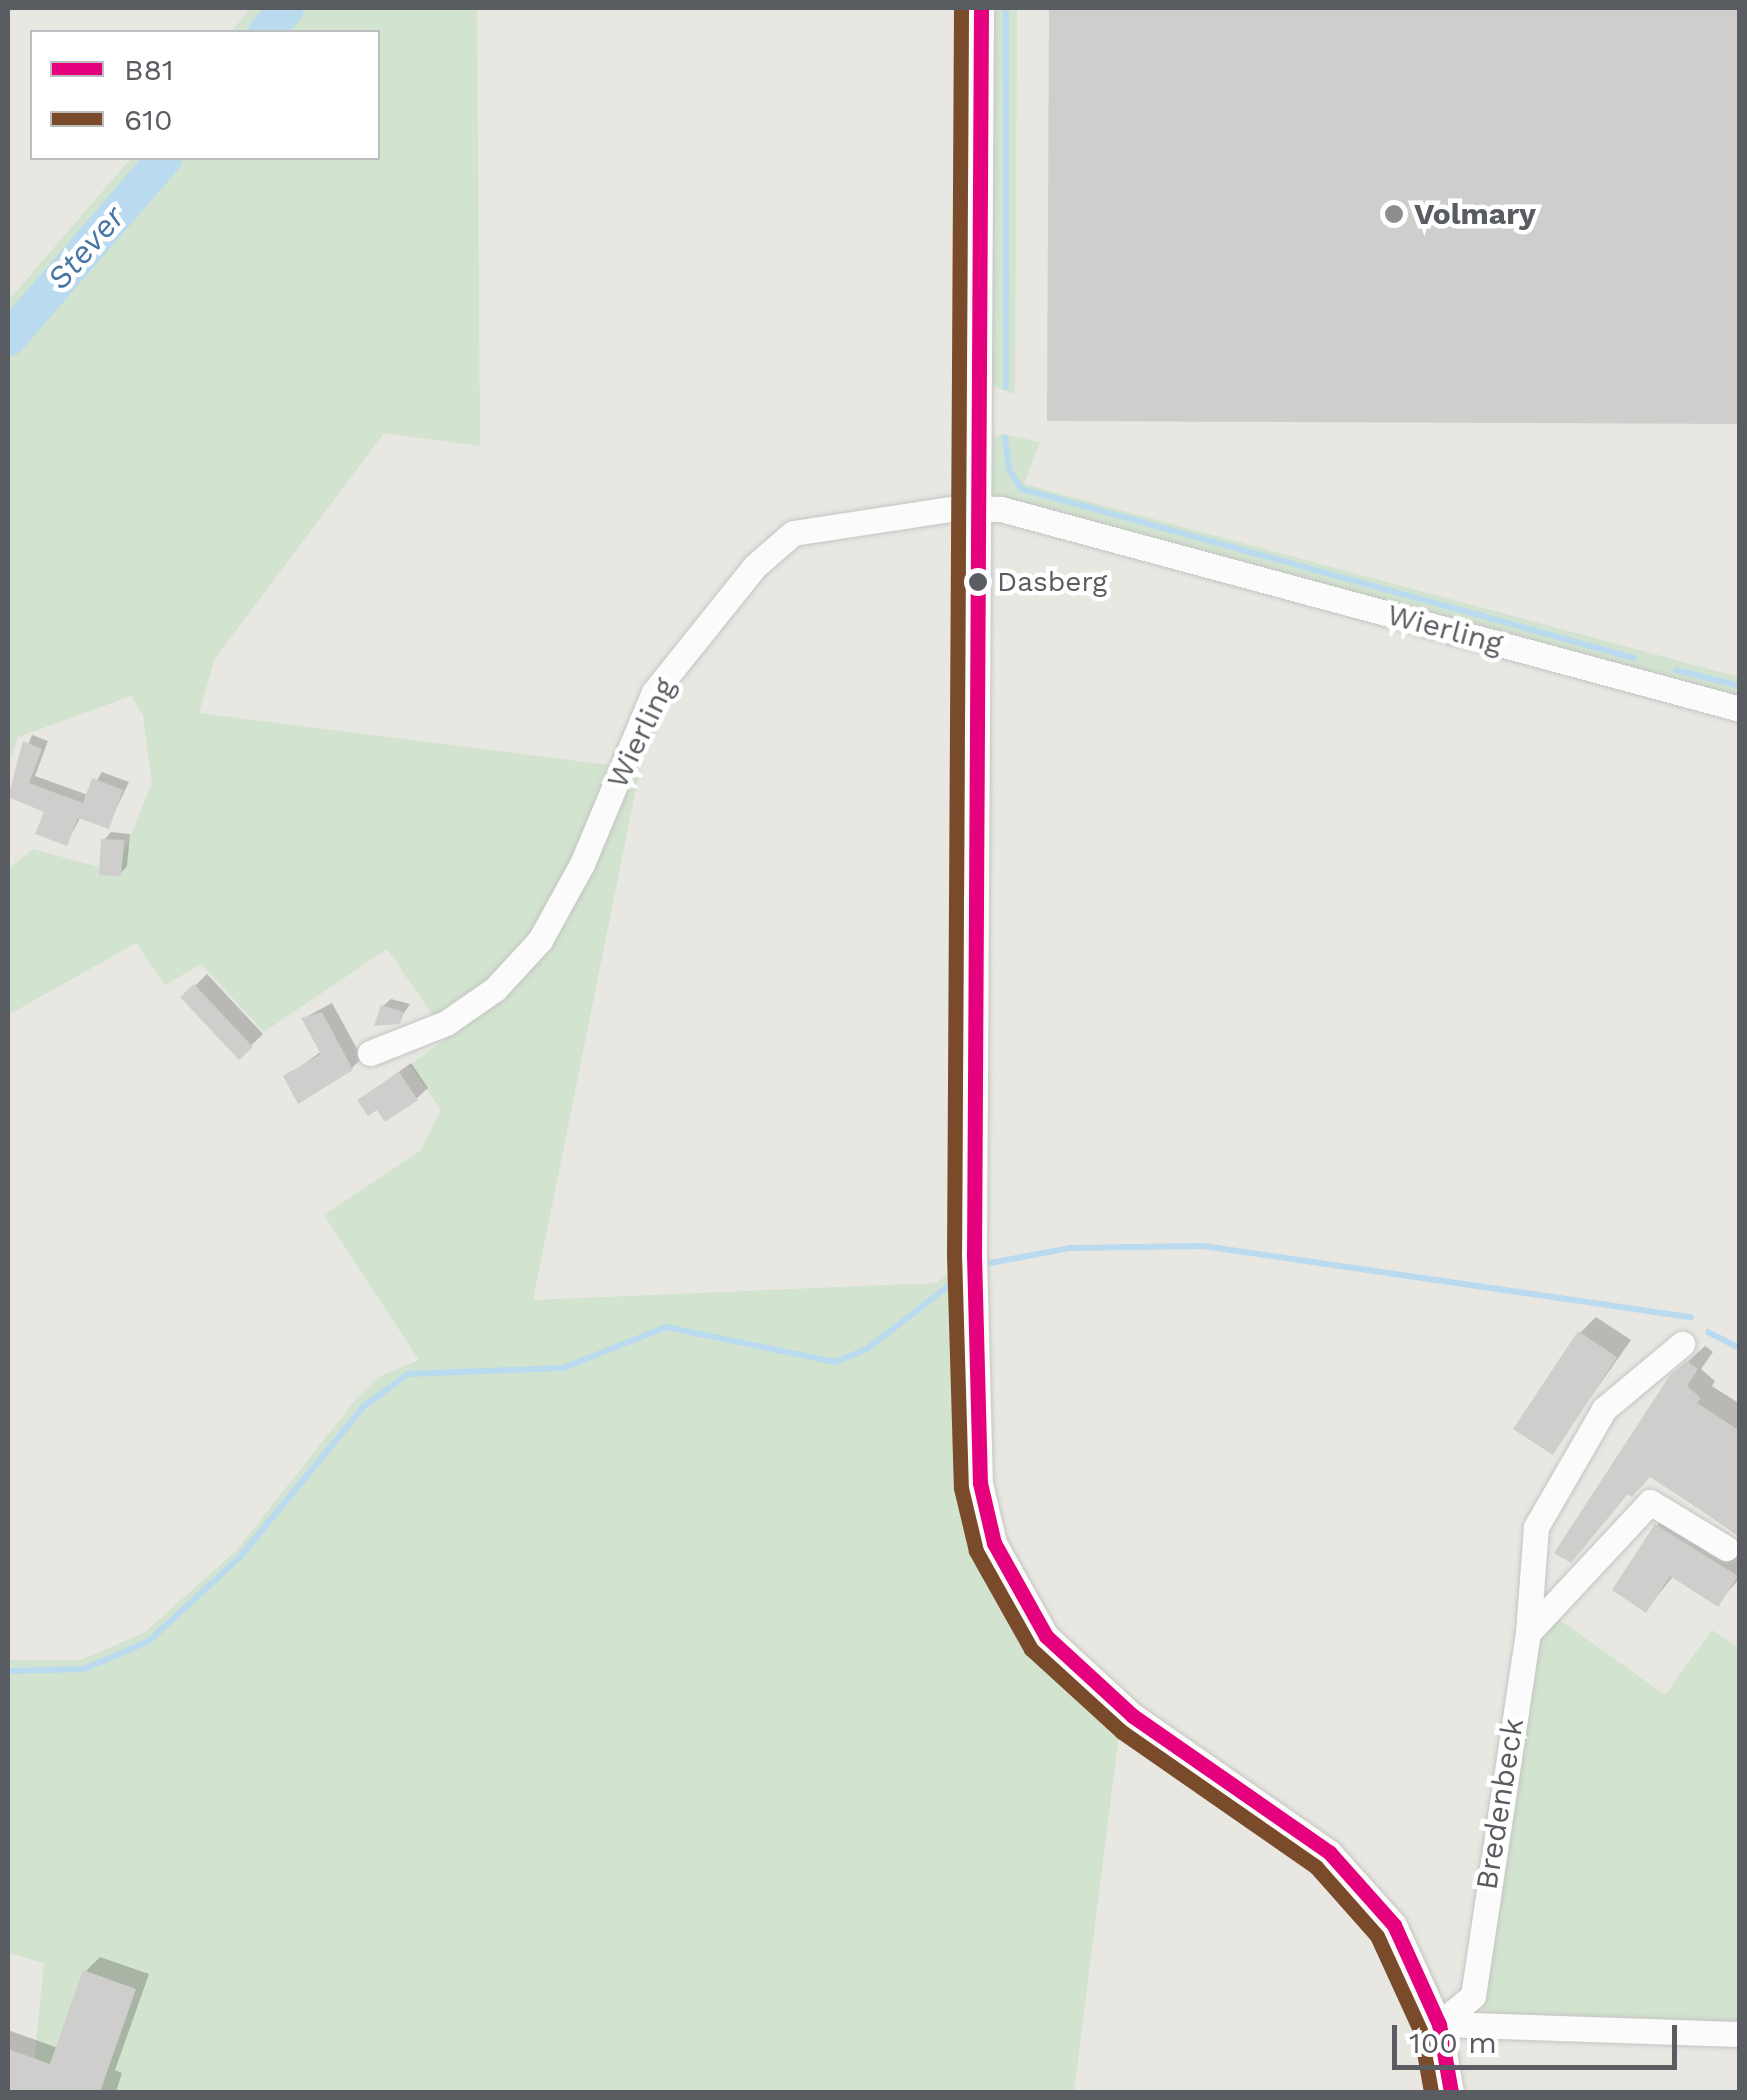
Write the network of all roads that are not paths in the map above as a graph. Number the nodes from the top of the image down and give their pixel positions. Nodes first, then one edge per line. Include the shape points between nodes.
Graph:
1 (981, 8) edge
2 (977, 507) junction
3 (1740, 709) edge
4 (370, 1052) dead end
5 (1682, 1344) dead end
6 (1726, 1548) dead end
7 (1528, 1633) junction
8 (1438, 2024) junction
9 (1740, 2034) edge
10 (1451, 2092) edge

1 - 2 street
2 - 3 street, Wierling
2 - 4 street, Wierling via 813,528 776,543 654,692 582,864 540,940 496,990 446,1023
2 - 8 street via 974,1254 980,1484 994,1543 1017,1593 1088,1680 1281,1815 1362,1884 1394,1925
5 - 7 street, Bredenbeck via 1604,1409 1536,1527
6 - 7 street via 1650,1502
7 - 8 street, Bredenbeck via 1473,1996
8 - 9 street
8 - 10 street

